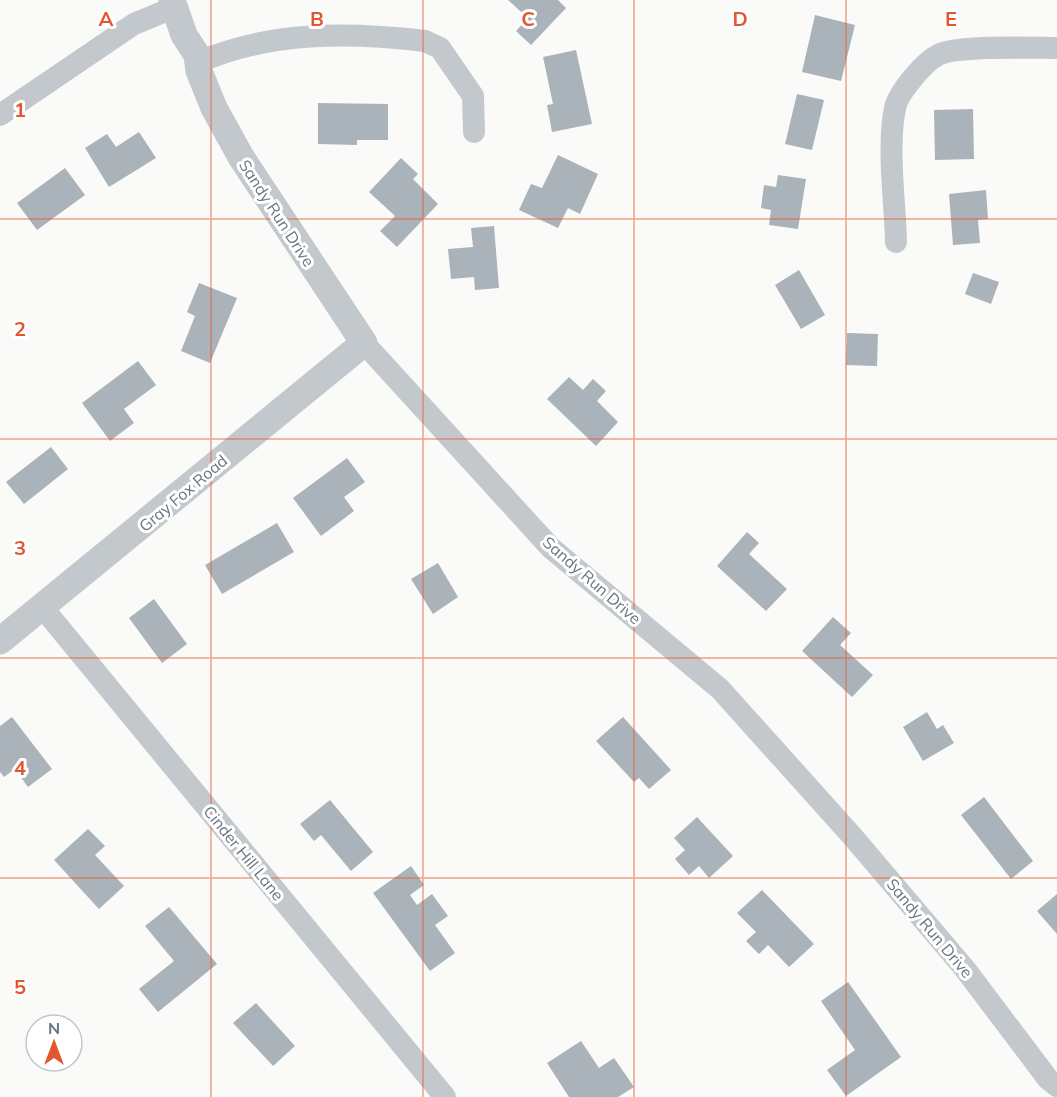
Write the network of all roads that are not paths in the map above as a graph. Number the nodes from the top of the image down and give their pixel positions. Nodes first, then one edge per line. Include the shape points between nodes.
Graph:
1 (174, 3) edge
2 (1057, 48) edge
3 (199, 62) junction
4 (0, 115) edge
5 (474, 132) dead end
6 (896, 242) dead end
7 (364, 343) junction
8 (43, 608) junction
9 (0, 641) edge
10 (1057, 1086) edge
11 (445, 1097) edge

1 - 3 street, Sandy Run Drive via 184,35
1 - 4 street via 134,24
2 - 6 street via 979,48 938,54 914,76 895,106 892,139
3 - 5 street via 256,42 311,35 425,41 440,48 473,96
3 - 7 street, Sandy Run Drive via 214,108 241,157
7 - 8 street, Gray Fox Road
7 - 10 street, Sandy Run Drive via 551,548 720,689 876,863
8 - 9 street, Gray Fox Road
8 - 11 street, Cinder Hill Lane

